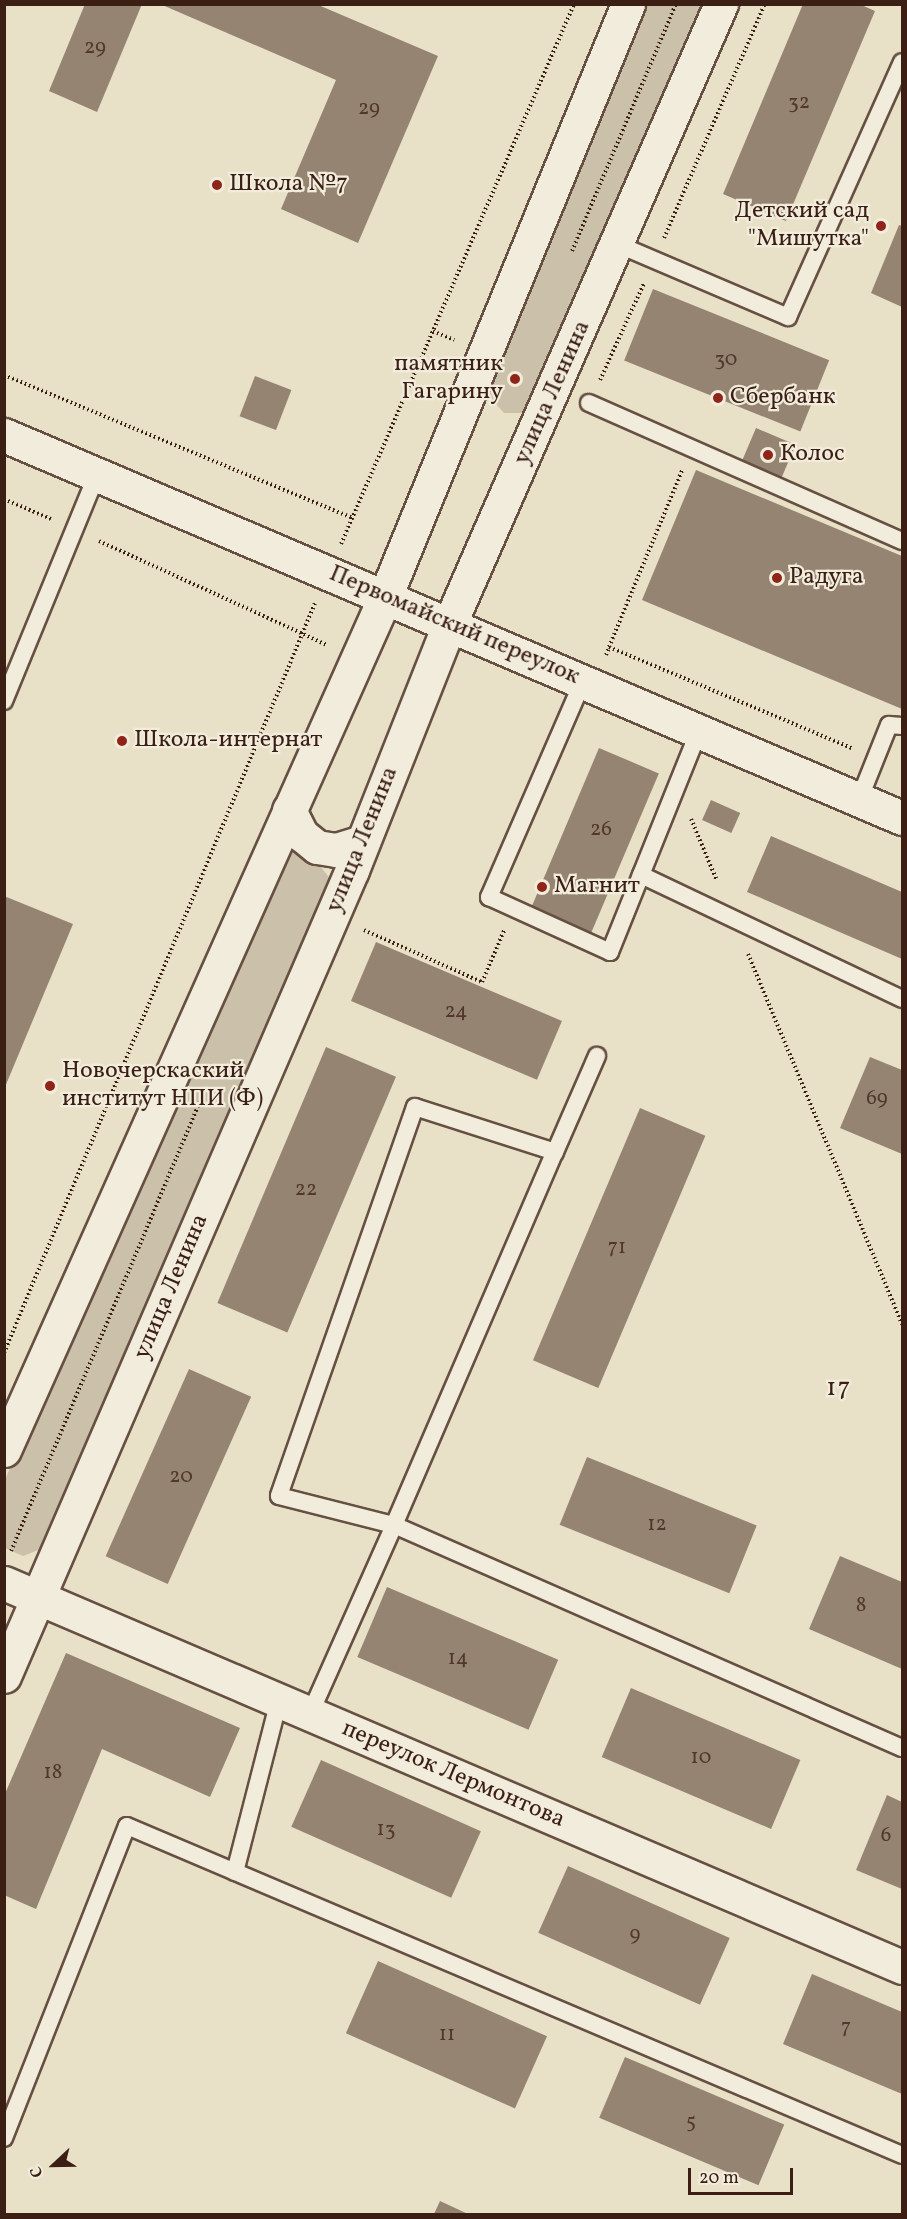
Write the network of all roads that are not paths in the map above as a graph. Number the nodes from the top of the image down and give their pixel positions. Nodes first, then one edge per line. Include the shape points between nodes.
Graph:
1 (628, 4) edge
2 (721, 4) edge
3 (903, 62) edge
4 (617, 244) junction
5 (589, 403) dead end
6 (4, 435) edge
7 (97, 474) junction
8 (903, 541) edge
9 (385, 597) junction
10 (450, 623) junction
11 (587, 683) junction
12 (4, 701) edge
13 (903, 726) edge
14 (699, 731) junction
15 (859, 800) junction
16 (289, 810) junction
17 (903, 818) edge
18 (363, 842) junction
19 (641, 875) junction
20 (903, 999) edge
21 (597, 1056) dead end
22 (555, 1152) junction
23 (4, 1450) edge
24 (394, 1525) junction
25 (6, 1571) edge
26 (38, 1598) junction
27 (4, 1676) edge
28 (279, 1701) junction
29 (310, 1714) junction
30 (903, 1748) edge
31 (235, 1872) junction
32 (903, 1967) edge
33 (4, 2138) edge
34 (903, 2155) edge

1 - 9 street
2 - 4 street, улица Ленина
3 - 4 lane via 788,317
4 - 10 street, улица Ленина
5 - 8 lane
6 - 7 street, Первомайский переулок
7 - 9 street, Первомайский переулок
7 - 12 lane
9 - 10 street, Первомайский переулок
9 - 16 street
10 - 11 street, Первомайский переулок
10 - 18 street, улица Ленина
11 - 14 street, Первомайский переулок
11 - 19 lane via 489,897 610,952
13 - 15 lane via 889,724
14 - 15 street, Первомайский переулок
14 - 19 lane
15 - 17 street, Первомайский переулок
16 - 18 street via 302,835 317,847 336,850
16 - 23 street
18 - 26 street, улица Ленина
19 - 20 lane
21 - 22 lane
22 - 24 lane
22 - 24 lane via 415,1107 279,1496
24 - 29 lane
24 - 30 lane
25 - 26 street, переулок Лермонтова
26 - 27 street, улица Ленина
26 - 28 street, переулок Лермонтова
28 - 29 street, переулок Лермонтова
28 - 31 lane
29 - 32 street, переулок Лермонтова
31 - 33 lane via 127,1826
31 - 34 lane

